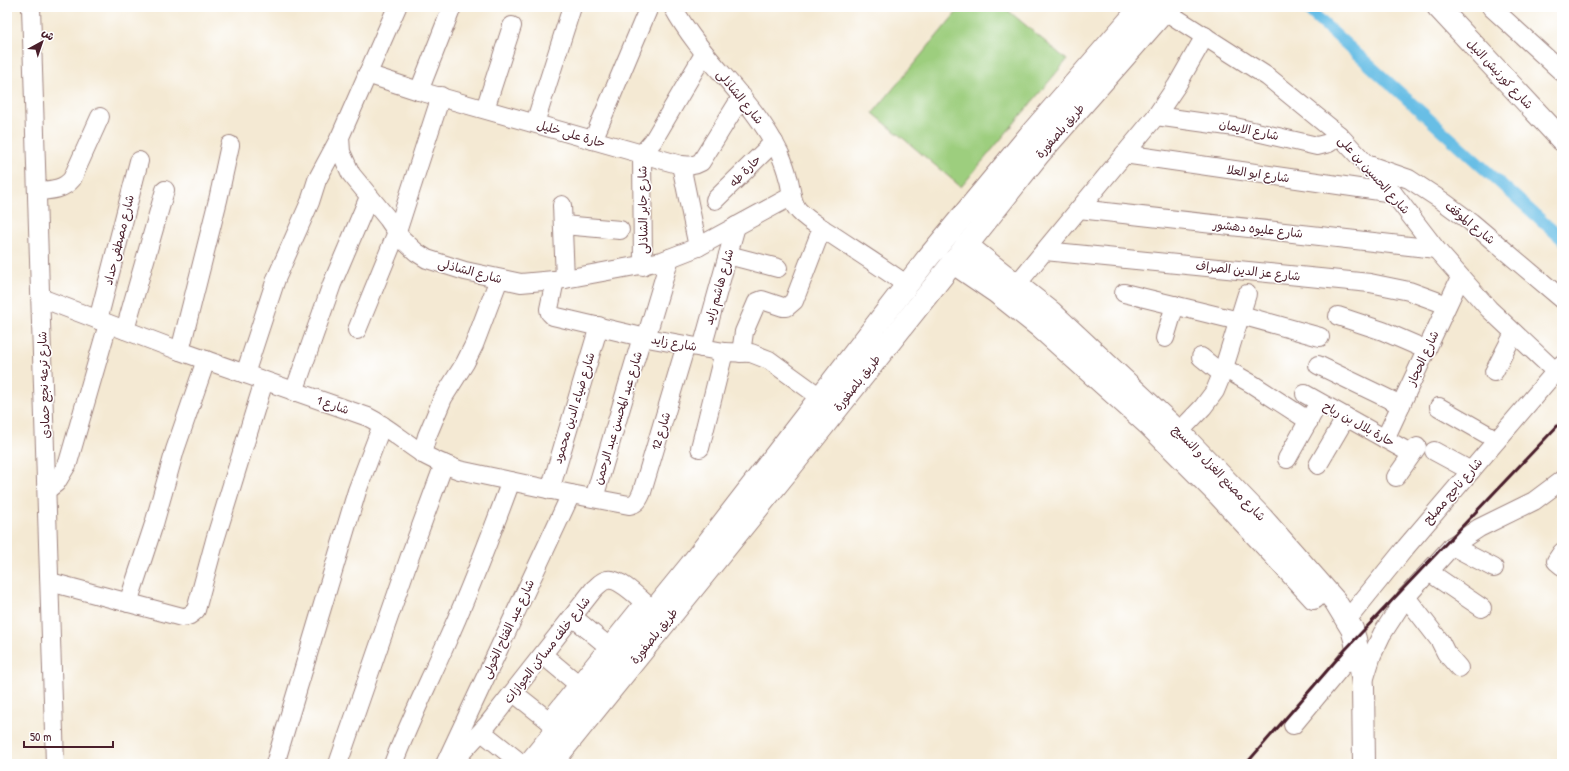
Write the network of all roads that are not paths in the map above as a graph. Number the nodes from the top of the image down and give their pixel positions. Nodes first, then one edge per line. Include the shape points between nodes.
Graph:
1 (32, 7) edge
2 (397, 7) edge
3 (452, 7) edge
4 (572, 7) edge
5 (649, 7) edge
6 (672, 7) edge
7 (1140, 7) edge
8 (1438, 7) edge
9 (1454, 7) edge
10 (1491, 7) edge
11 (1166, 9) edge
12 (512, 26) dead end
13 (1205, 36) junction
14 (704, 54) junction
15 (1560, 66) edge
16 (367, 74) junction
17 (419, 91) junction
18 (441, 96) junction
19 (742, 96) junction
20 (485, 109) junction
21 (1156, 116) junction
22 (100, 118) dead end
23 (1562, 121) edge
24 (535, 123) junction
25 (1338, 135) junction
26 (340, 137) junction
27 (593, 140) junction
28 (1562, 140) edge
29 (774, 142) junction
30 (230, 145) dead end
31 (642, 154) junction
32 (1124, 154) junction
33 (139, 161) dead end
34 (1367, 164) junction
35 (681, 165) junction
36 (165, 190) dead end
37 (38, 192) junction
38 (1392, 193) junction
39 (792, 196) junction
40 (369, 197) junction
41 (715, 200) dead end
42 (562, 205) dead end
43 (1079, 209) junction
44 (563, 225) junction
45 (736, 226) junction
46 (822, 228) junction
47 (620, 230) dead end
48 (397, 232) junction
49 (966, 245) junction
50 (698, 246) junction
51 (1436, 249) junction
52 (1045, 251) junction
53 (728, 255) junction
54 (670, 258) junction
55 (952, 262) junction
56 (644, 266) junction
57 (778, 268) dead end
58 (1460, 278) junction
59 (499, 279) junction
60 (560, 280) junction
61 (1017, 284) junction
62 (907, 285) junction
63 (1124, 293) dead end
64 (1247, 294) dead end
65 (41, 298) junction
66 (1562, 299) edge
67 (1176, 305) junction
68 (1447, 305) junction
69 (1338, 316) dead end
70 (1240, 318) junction
71 (1046, 320) junction
72 (103, 322) junction
73 (598, 326) junction
74 (125, 330) junction
75 (357, 330) dead end
76 (1514, 333) junction
77 (644, 337) junction
78 (1320, 337) dead end
79 (1165, 338) dead end
80 (694, 347) junction
81 (1427, 350) junction
82 (180, 351) junction
83 (733, 352) junction
84 (1201, 357) dead end
85 (206, 360) junction
86 (1318, 365) dead end
87 (1559, 368) edge
88 (1223, 371) junction
89 (1494, 372) dead end
90 (245, 374) junction
91 (264, 381) junction
92 (1116, 383) junction
93 (294, 392) junction
94 (820, 397) junction
95 (1401, 405) junction
96 (1439, 407) dead end
97 (1346, 417) junction
98 (1309, 421) junction
99 (382, 425) junction
100 (1179, 432) junction
101 (1385, 439) junction
102 (1497, 440) junction
103 (700, 448) dead end
104 (1434, 452) dead end
105 (422, 454) junction
106 (1287, 459) dead end
107 (782, 462) junction
108 (444, 464) junction
109 (1318, 465) dead end
110 (1470, 471) junction
111 (1396, 477) dead end
112 (1561, 481) edge
113 (511, 482) junction
114 (47, 490) junction
115 (550, 490) junction
116 (1225, 490) junction
117 (571, 494) junction
118 (594, 498) junction
119 (624, 504) joint
120 (1452, 546) junction
121 (1562, 552) edge
122 (1288, 559) junction
123 (1562, 566) edge
124 (1494, 568) dead end
125 (1429, 572) junction
126 (50, 582) junction
127 (1406, 597) junction
128 (128, 603) junction
129 (649, 606) junction
130 (1482, 608) dead end
131 (573, 617) junction
132 (1347, 620) junction
133 (609, 647) junction
134 (543, 655) junction
135 (1347, 660) junction
136 (1459, 668) dead end
137 (579, 684) junction
138 (1363, 686) junction
139 (514, 693) junction
140 (554, 725) junction
141 (1293, 725) dead end
142 (482, 732) junction
143 (519, 763) edge
144 (55, 764) edge
145 (275, 764) edge
146 (338, 764) edge
147 (393, 764) edge
148 (445, 764) edge
149 (451, 764) edge
150 (551, 764) edge
151 (1351, 764) edge
152 (1364, 764) edge

1 - 37 street, شارع ترعه نجع حمادى
2 - 16 street
3 - 17 street
4 - 24 street
5 - 27 street
6 - 14 street, شارع الشاذلى
7 - 62 main road, طريق بلصفورة via 1029,136
8 - 28 main road, شارع كورنيش النيل
9 - 23 main road, شارع كورنيش النيل
10 - 15 street
11 - 13 street, شارع الحسين بن على
11 - 49 main road, طريق بلصفورة via 1039,154
12 - 20 street
13 - 21 street
13 - 25 street, شارع الحسين بن على via 1268,77
14 - 19 street, شارع الشاذلى
14 - 31 street via 653,141
16 - 17 street, حارة على خليل
16 - 26 street
17 - 18 street, حارة على خليل
18 - 20 street, حارة على خليل
18 - 48 street
19 - 29 street, شارع الشاذلى
19 - 35 street, حارة على خليل via 701,162 696,165
20 - 24 street, حارة على خليل
21 - 25 street, شارع الايمان via 1228,126 1317,146 1329,143
21 - 32 street
22 - 37 street via 72,179 63,187
24 - 27 street, حارة على خليل
25 - 34 street, شارع الحسين بن على
26 - 40 street, شارع الشاذلى via 344,162
26 - 90 street via 317,180 276,279
27 - 31 street, حارة على خليل
29 - 39 street, شارع الشاذلى via 786,168
29 - 41 street, حارة طه
30 - 82 street
31 - 35 street, حارة على خليل
31 - 56 street, شارع جابر الشاذلى
32 - 38 street, شارع ابو العلا
32 - 43 street
33 - 72 street, شارع مصطفى حداد
34 - 38 street, شارع الحسين بن على
34 - 66 street, شارع الموقف via 1409,180 1441,200
35 - 50 street
36 - 74 street
37 - 65 street, شارع ترعه نجع حمادى
38 - 51 street, شارع الحسين بن على
39 - 45 street, شارع الشاذلى
39 - 46 street, شارع الشاذلى via 797,209
40 - 48 street, شارع الشاذلى
40 - 93 street via 332,284
42 - 44 street
43 - 51 street, شارع عليوه دهشور
43 - 52 street
44 - 47 street
44 - 60 street
45 - 50 street, شارع الشاذلى
45 - 53 street, شارع هاشم زايد
46 - 62 street, شارع الشاذلى
46 - 83 street via 794,301 787,307 762,300 757,302
48 - 59 street, شارع الشاذلى via 407,244 428,259
48 - 75 street
49 - 55 main road, طريق بلصفورة
49 - 61 main road, شارع مصنع الغزل و النسيج
50 - 54 street, شارع الشاذلى
51 - 58 street, شارع الحسين بن على
52 - 61 street
52 - 68 street, شارع عز الدين الصراف via 1370,282 1409,290
53 - 57 street
53 - 80 street, شارع هاشم زايد
54 - 56 street, شارع الشاذلى
54 - 77 street, شارع عبد المحسن عبد الرحمن
55 - 71 main road, شارع مصنع الغزل و النسيج via 996,292
55 - 107 main road, طريق بلصفورة
56 - 60 street, شارع الشاذلى
58 - 68 street, شارع الحجاز
58 - 76 street, شارع الحسين بن على
59 - 60 street, شارع الشاذلى via 521,283
59 - 105 street via 474,345 443,398
60 - 73 street, شارع زايد via 550,313 553,316
61 - 71 main road, شارع مصنع الغزل و النسيج
62 - 94 main road, طريق بلصفورة
63 - 67 street
64 - 70 street
65 - 72 street, شارع 1
65 - 114 street, شارع ترعه نجع حمادى
67 - 70 street
67 - 79 street
68 - 81 street, شارع الحجاز
69 - 81 street via 1383,331
70 - 78 street
70 - 88 street
71 - 92 main road, شارع مصنع الغزل و النسيج
72 - 74 street, شارع 1
72 - 114 street, شارع مصطفى حداد via 68,463 56,483
73 - 77 street, شارع زايد
73 - 115 street, شارع ضياء الدين محمود
74 - 82 street, شارع 1
76 - 87 street, شارع الحسين بن على
76 - 89 street
77 - 80 street, شارع زايد
77 - 118 street, شارع عبد المحسن عبد الرحمن
80 - 83 street, شارع زايد
80 - 119 street, شارع 12 via 638,501 634,504
81 - 95 street, شارع الحجاز
82 - 85 street, شارع 1
83 - 94 street, شارع زايد via 751,353 769,360
83 - 103 street
84 - 88 street
85 - 90 street, شارع 1
85 - 128 street via 175,450
86 - 95 street
87 - 102 street, شارع ناجح مصلح
88 - 98 street via 1252,384
88 - 100 street via 1210,399
90 - 91 street, شارع 1
91 - 93 street, شارع 1
91 - 128 street via 196,610 188,617 182,617
92 - 100 main road, شارع مصنع الغزل و النسيج
92 - 116 main road, شارع مصنع الغزل و النسيج via 1169,444
93 - 99 street, شارع 1 via 368,417
94 - 107 main road, طريق بلصفورة
95 - 101 street, شارع الحجاز
96 - 102 street
97 - 98 street, حارة بلال بن رباح via 1312,398
97 - 101 street, حارة بلال بن رباح
97 - 109 street
98 - 106 street
99 - 105 street, شارع 1
99 - 145 street via 354,498
100 - 116 main road, شارع مصنع الغزل و النسيج
101 - 111 street, حارة بلال بن رباح via 1415,450
102 - 110 street, شارع ناجح مصلح
104 - 110 street
105 - 108 street, شارع 1
107 - 129 main road, طريق بلصفورة via 690,566
107 - 150 main road, طريق بلصفورة
108 - 113 street, شارع 1 via 477,475
108 - 146 street
110 - 132 street, شارع ناجح مصلح
112 - 120 street via 1534,501 1479,528
113 - 115 street, شارع 1
113 - 147 street via 444,650
114 - 126 street, شارع ترعه نجع حمادى
115 - 117 street, شارع 1
116 - 122 main road, شارع مصنع الغزل و النسيج
117 - 118 street, شارع 1
117 - 148 street, شارع عبد الفتاح الخولى
118 - 119 street, شارع 1
120 - 124 street
120 - 125 street
121 - 123 street via 1556,561
122 - 132 main road, شارع مصنع الغزل و النسيج via 1335,601
122 - 135 main road, شارع مصنع الغزل و النسيج via 1332,620 1340,635
125 - 127 street
125 - 130 street
126 - 128 street
126 - 144 street, شارع ترعه نجع حمادى
127 - 136 street
127 - 138 street via 1377,644
129 - 131 street, شارع خلف مساكن الجوازات via 620,582 608,579 598,585
129 - 133 street
129 - 140 main road, طريق بلصفورة
131 - 133 street
131 - 134 street, شارع خلف مساكن الجوازات
132 - 138 main road, شارع مصنع الغزل و النسيج via 1356,639
133 - 137 street
134 - 137 street
134 - 139 street, شارع خلف مساكن الجوازات
135 - 141 street
135 - 151 main road, شارع مصنع الغزل و النسيج
137 - 140 street
138 - 152 main road, شارع مصنع الغزل و النسيج
139 - 140 street
139 - 142 street, شارع خلف مساكن الجوازات
140 - 143 main road, طريق بلصفورة
142 - 143 street
142 - 149 street, شارع خلف مساكن الجوازات

